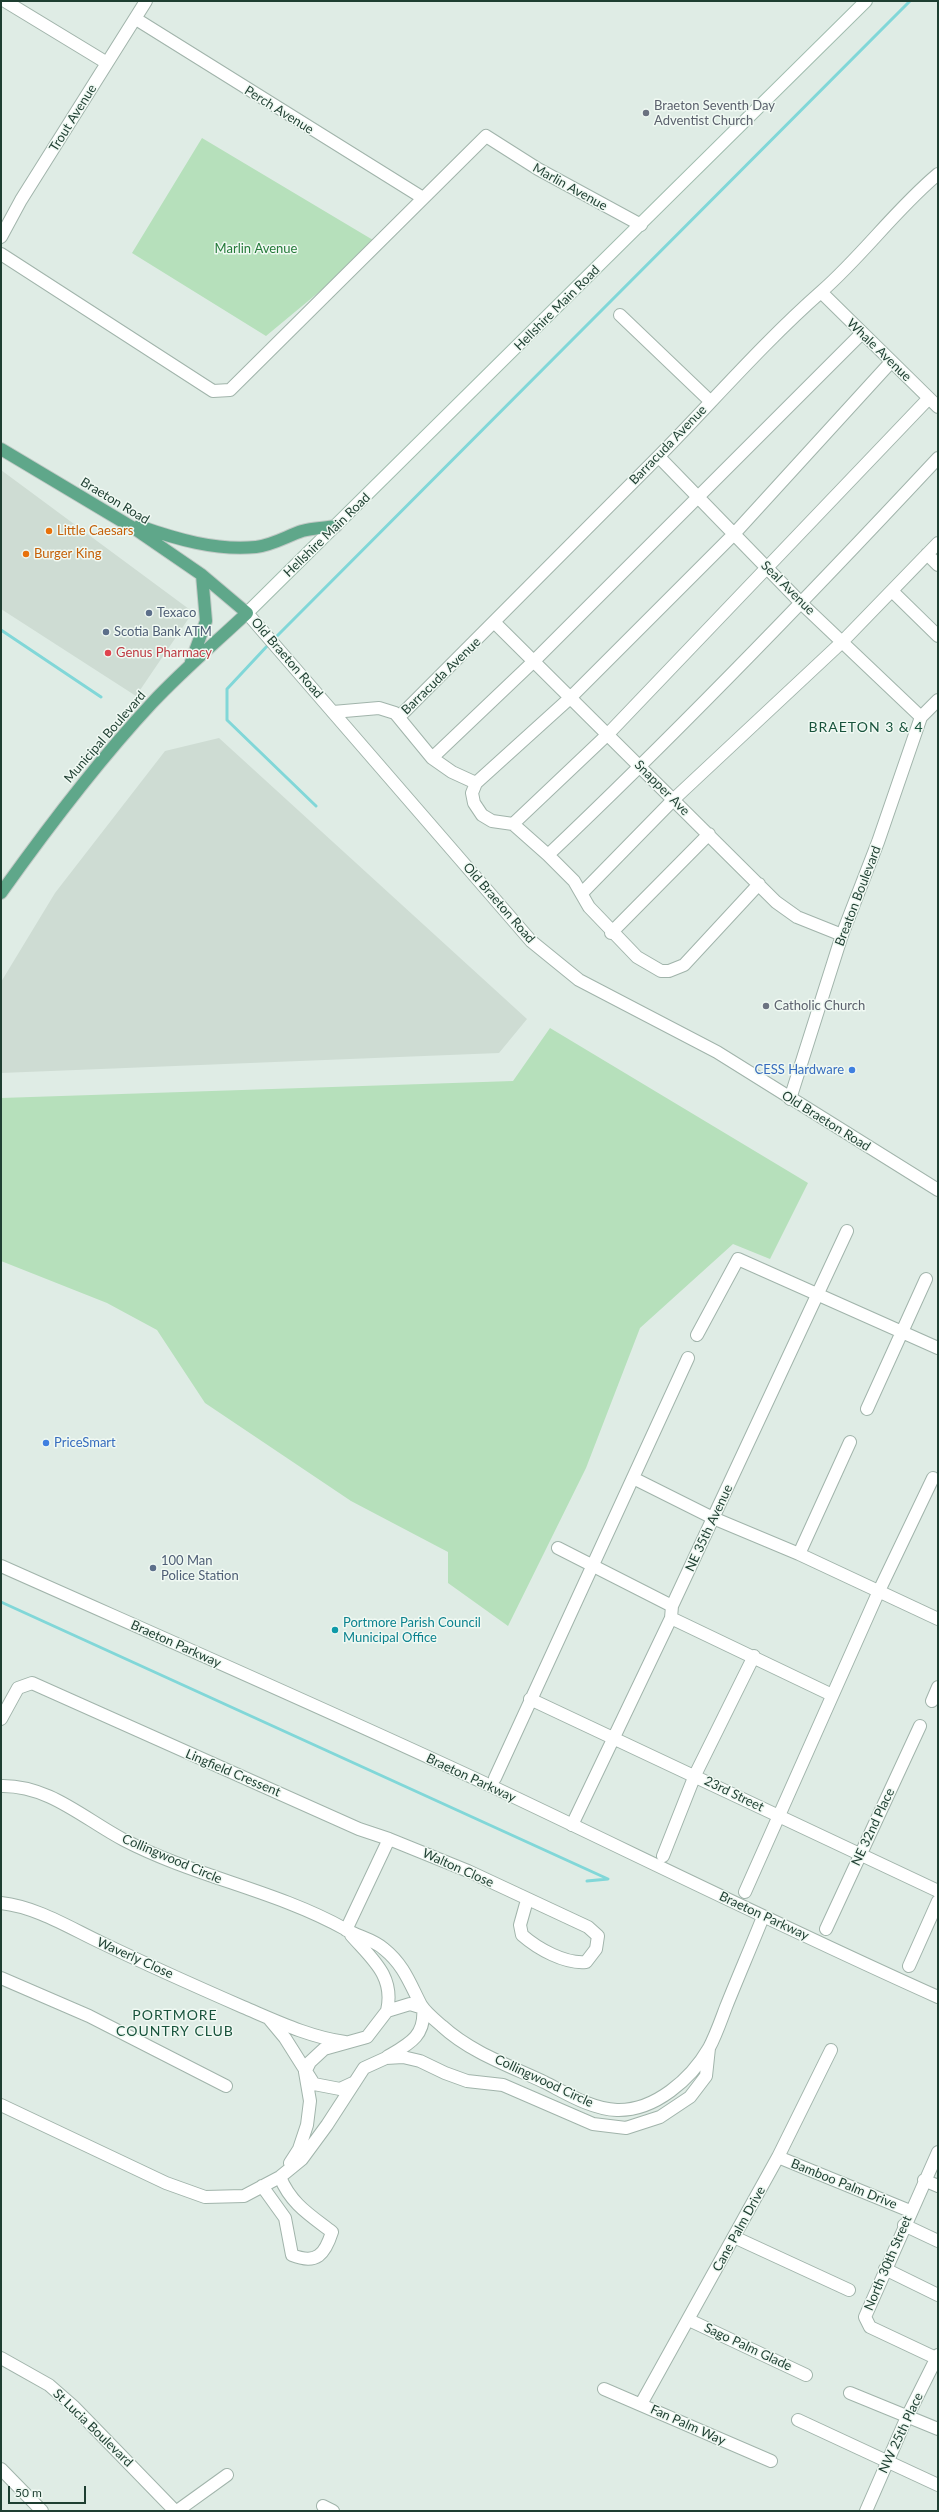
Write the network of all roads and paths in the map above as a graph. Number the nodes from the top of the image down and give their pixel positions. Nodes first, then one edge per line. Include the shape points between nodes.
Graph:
1 (5, 1) edge
2 (146, 1) edge
3 (866, 1) edge
4 (136, 19) junction
5 (106, 63) junction
6 (938, 174) edge
7 (424, 198) junction
8 (641, 225) junction
9 (1, 237) edge
10 (1, 254) edge
11 (821, 292) junction
12 (620, 315) dead end
13 (862, 334) junction
14 (891, 362) junction
15 (710, 401) junction
16 (934, 402) edge
17 (1, 449) edge
18 (659, 457) junction
19 (938, 458) edge
20 (697, 497) junction
21 (121, 519) junction
22 (336, 526) junction
23 (734, 534) junction
24 (938, 543) edge
25 (927, 554) junction
26 (938, 565) edge
27 (769, 568) junction
28 (202, 575) junction
29 (892, 591) junction
30 (802, 604) junction
31 (247, 613) junction
32 (495, 623) junction
33 (938, 636) edge
34 (842, 642) junction
35 (534, 662) junction
36 (191, 663) junction
37 (570, 698) junction
38 (938, 700) edge
39 (333, 712) junction
40 (399, 717) junction
41 (921, 717) junction
42 (608, 734) junction
43 (432, 758) junction
44 (641, 767) junction
45 (476, 783) junction
46 (674, 800) junction
47 (513, 824) junction
48 (709, 834) junction
49 (548, 855) junction
50 (760, 884) junction
51 (1, 893) edge
52 (582, 893) junction
53 (611, 933) junction
54 (842, 934) junction
55 (790, 1099) junction
56 (938, 1190) edge
57 (847, 1231) dead end
58 (926, 1279) dead end
59 (819, 1294) junction
60 (902, 1332) junction
61 (697, 1335) dead end
62 (938, 1348) edge
63 (688, 1358) dead end
64 (867, 1409) dead end
65 (850, 1442) dead end
66 (632, 1478) junction
67 (933, 1478) dead end
68 (713, 1518) junction
69 (558, 1548) dead end
70 (799, 1554) junction
71 (591, 1565) junction
72 (1, 1566) edge
73 (878, 1593) junction
74 (672, 1606) junction
75 (671, 1618) junction
76 (938, 1619) edge
77 (754, 1656) junction
78 (938, 1687) edge
79 (832, 1695) junction
80 (530, 1699) junction
81 (932, 1701) dead end
82 (1, 1719) edge
83 (920, 1726) dead end
84 (612, 1739) junction
85 (695, 1775) junction
86 (495, 1778) dead end
87 (1, 1786) edge
88 (779, 1816) junction
89 (572, 1825) junction
90 (389, 1839) junction
91 (860, 1855) junction
92 (663, 1856) dead end
93 (938, 1891) edge
94 (745, 1892) dead end
95 (527, 1900) junction
96 (938, 1900) edge
97 (1, 1903) edge
98 (763, 1916) junction
99 (826, 1929) dead end
100 (346, 1930) junction
101 (909, 1966) dead end
102 (1, 1978) edge
103 (938, 1997) edge
104 (423, 2008) junction
105 (387, 2011) junction
106 (268, 2017) junction
107 (345, 2042) junction
108 (709, 2048) junction
109 (831, 2050) dead end
110 (386, 2058) junction
111 (305, 2072) junction
112 (355, 2082) junction
113 (226, 2086) dead end
114 (1, 2105) edge
115 (938, 2152) edge
116 (778, 2157) junction
117 (280, 2178) junction
118 (924, 2180) junction
119 (262, 2186) junction
120 (938, 2186) edge
121 (910, 2211) junction
122 (904, 2225) junction
123 (734, 2237) junction
124 (938, 2240) edge
125 (885, 2269) junction
126 (849, 2290) dead end
127 (938, 2295) edge
128 (689, 2320) junction
129 (938, 2357) edge
130 (1, 2358) edge
131 (806, 2375) dead end
132 (604, 2389) dead end
133 (850, 2393) dead end
134 (641, 2404) junction
135 (907, 2417) junction
136 (798, 2420) dead end
137 (938, 2428) edge
138 (887, 2461) junction
139 (771, 2462) dead end
140 (1, 2469) edge
141 (227, 2475) dead end
142 (938, 2485) edge
143 (42, 2511) edge
144 (176, 2511) edge
145 (866, 2511) edge

1 - 5 street
2 - 4 street, Trout Avenue
3 - 8 street, Hellshire Main Road
4 - 5 street, Trout Avenue
4 - 7 street, Perch Avenue
5 - 9 street, Trout Avenue
6 - 11 street, Barracuda Avenue via 921,188
7 - 8 street, Marlin Avenue via 486,136 538,169
7 - 10 street, Marlin Avenue via 230,390 213,391
8 - 22 street, Hellshire Main Road
11 - 13 street, Whale Avenue
11 - 15 street, Barracuda Avenue
12 - 15 street
13 - 14 street, Whale Avenue
13 - 20 street
14 - 16 street, Whale Avenue
14 - 23 street
15 - 18 street, Barracuda Avenue
16 - 27 street via 813,519
17 - 21 main road, Braeton Road
18 - 20 street, Seal Avenue
18 - 32 street, Barracuda Avenue
19 - 30 street
20 - 23 street, Seal Avenue
20 - 35 street
21 - 22 main road via 176,539 256,547 278,542 303,531
21 - 28 main road, Braeton Road
22 - 31 street, Hellshire Main Road
23 - 27 street, Seal Avenue
23 - 37 street
24 - 25 street
25 - 26 street
25 - 29 street
27 - 30 street, Seal Avenue
27 - 42 street
28 - 31 main road, Braeton Road
28 - 36 main road via 206,621
29 - 33 street
29 - 34 street
30 - 34 street, Seal Avenue
30 - 44 street
31 - 36 main road, Municipal Boulevard
31 - 39 street, Old Braeton Road
32 - 35 street, Snapper Ave
32 - 40 street, Barracuda Avenue
34 - 41 street, Seal Avenue
34 - 46 street
35 - 37 street, Snapper Ave
35 - 43 street
36 - 51 main road, Municipal Boulevard via 152,703 55,818
37 - 42 street, Snapper Ave
37 - 45 street
38 - 41 street, Breaton Boulevard
39 - 40 street via 379,708 395,713
39 - 55 street, Old Braeton Road via 531,941 579,980 717,1052
40 - 43 street
41 - 54 street, Breaton Boulevard via 878,842
42 - 44 street, Snapper Ave
42 - 47 street
43 - 45 street via 452,772
44 - 46 street, Snapper Ave
44 - 49 street
45 - 47 street via 472,793 474,803 482,814 492,821
46 - 48 street, Snapper Ave
46 - 52 street
47 - 49 street
48 - 50 street, Snapper Ave
48 - 53 street
49 - 52 street
50 - 53 street via 692,958 677,969 661,971 651,967
50 - 54 street, Snapper Ave via 776,902 797,917
52 - 53 street via 589,907
54 - 55 street, Breaton Boulevard
55 - 56 street, Old Braeton Road
57 - 59 street, NE 35th Avenue
58 - 60 street
59 - 60 street
59 - 61 street via 738,1259
59 - 68 street, NE 35th Avenue
60 - 62 street
60 - 64 street
63 - 66 street
65 - 70 street
66 - 68 street
66 - 71 street
67 - 73 street
68 - 70 street
68 - 74 street, NE 35th Avenue
69 - 71 street
70 - 73 street
71 - 74 street
71 - 80 street
72 - 89 street, Braeton Parkway via 240,1672
73 - 76 street
73 - 79 street
74 - 75 street, NE 35th Avenue
75 - 77 street
75 - 84 street, NE 35th Avenue
77 - 79 street
77 - 85 street
78 - 81 street
79 - 88 street
80 - 84 street, 23rd Street
80 - 86 street
82 - 90 street, Lingfield Cressent via 18,1688 32,1683 359,1829
83 - 91 street, NE 32nd Place
84 - 85 street, 23rd Street
84 - 89 street, NE 35th Avenue
85 - 88 street, 23rd Street
85 - 92 street
87 - 100 street, Collingwood Circle via 16,1786 54,1797 125,1840 214,1878 269,1894 322,1916
88 - 91 street, 23rd Street
88 - 94 street
89 - 98 street, Braeton Parkway
90 - 95 street, Walton Close via 468,1871
90 - 100 street
91 - 93 street, 23rd Street
91 - 99 street, NE 32nd Place
95 - 95 street, Walton Close via 588,1927 598,1936 596,1949 586,1962 575,1963 565,1959 534,1945 522,1935 520,1925
96 - 101 street
97 - 106 street, Waverly Close via 13,1904 54,1920
98 - 103 street, Braeton Parkway
98 - 108 street
100 - 104 street, Collingwood Circle via 384,1949 407,1974
100 - 105 street, Collingwood Circle via 368,1953 388,1982
102 - 113 street via 89,2016
104 - 105 street via 410,2004
104 - 108 street, Collingwood Circle via 464,2042 567,2093 605,2108 633,2109 666,2094 684,2079
104 - 110 street via 423,2028 411,2041
105 - 107 street via 367,2037
106 - 107 street, Waverly Close via 323,2039
106 - 111 street, Waverly Close via 285,2038
107 - 111 street via 324,2049 310,2062
108 - 110 street, Collingwood Circle via 706,2076 690,2097 660,2117 626,2128 593,2124 504,2085 467,2081 420,2061 403,2057
109 - 116 street, Cane Palm Drive
110 - 112 street, Collingwood Circle via 364,2068
111 - 112 street via 314,2084 329,2088 340,2089
111 - 117 street via 310,2101 307,2125 299,2149
112 - 117 street, Collingwood Circle via 302,2159
114 - 119 street, Collingwood Circle via 166,2183 205,2197 244,2196
115 - 118 street, North 30th Street
116 - 121 street, Bamboo Palm Drive
116 - 123 street, Cane Palm Drive
117 - 119 street, Collingwood Circle
117 - 119 street via 291,2199 332,2232 327,2248 317,2258 302,2259 292,2255 285,2218
118 - 120 street
118 - 121 street, North 30th Street
121 - 122 street, North 30th Street
122 - 124 street
122 - 125 street, North 30th Street
123 - 126 street
123 - 128 street, Cane Palm Drive
125 - 127 street
125 - 129 street, North 30th Street via 865,2313 865,2321 870,2327
128 - 131 street, Sago Palm Glade
128 - 134 street, Cane Palm Drive
129 - 135 street, NW 25th Place
130 - 144 street, St Lucia Boulevard via 24,2369 55,2390
132 - 134 street, Fan Palm Way
133 - 135 street
134 - 139 street, Fan Palm Way
135 - 137 street
135 - 138 street, NW 25th Place
136 - 138 street
138 - 142 street
138 - 145 street, NW 25th Place
140 - 143 street
141 - 144 street

